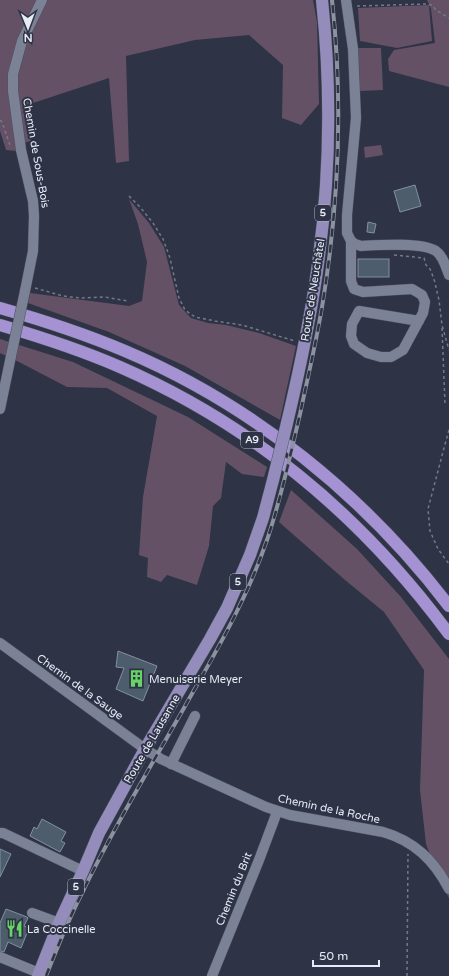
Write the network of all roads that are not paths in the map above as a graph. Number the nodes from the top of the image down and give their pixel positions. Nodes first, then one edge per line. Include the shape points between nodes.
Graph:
1 (42, 0) edge
2 (322, 0) edge
3 (347, 3) edge
4 (351, 241) junction
5 (449, 275) edge
6 (0, 308) edge
7 (419, 321) junction
8 (0, 325) edge
9 (0, 409) edge
10 (273, 480) joint
11 (449, 606) edge
12 (449, 634) edge
13 (0, 643) edge
14 (195, 716) dead end
15 (146, 749) junction
16 (171, 764) junction
17 (277, 812) junction
18 (0, 833) edge
19 (83, 871) junction
20 (449, 889) edge
21 (32, 913) dead end
22 (59, 923) junction
23 (0, 957) edge
24 (38, 975) edge
25 (212, 976) edge

1 - 9 street, Chemin de Sous-Bois, bridge via 22,41 13,74 20,142 33,201 34,251
2 - 10 main road, Route de Neuchâtel / 5, bridge via 328,142 319,255 305,344
3 - 4 street via 353,49 356,109 347,215 347,233
4 - 5 street via 361,246 428,248 440,256
4 - 7 street via 351,281 354,289 362,292 412,289 422,294 425,302 424,313
6 - 11 highway, A9 via 66,328 127,352 194,385 258,424 322,472 369,515 408,556
7 - 7 street via 403,350 391,357 367,353 354,344 351,336 352,324 359,311
8 - 12 highway, A9 via 120,367 186,400 249,438 308,483 354,524 396,567
10 - 15 main road, Route de Lausanne / 5 via 250,555 227,608
13 - 15 street, Chemin de la Sauge
14 - 16 street
15 - 16 street, Chemin de la Roche
15 - 19 main road, Route de Lausanne / 5 via 99,833
16 - 17 street, Chemin de la Roche
17 - 20 street, Chemin de la Roche via 396,836 422,853 434,865
17 - 25 street, Chemin du Brit
18 - 19 street
19 - 22 main road, Route de Lausanne / 5
21 - 22 street
22 - 24 main road, Route de Lausanne / 5
23 - 24 street

